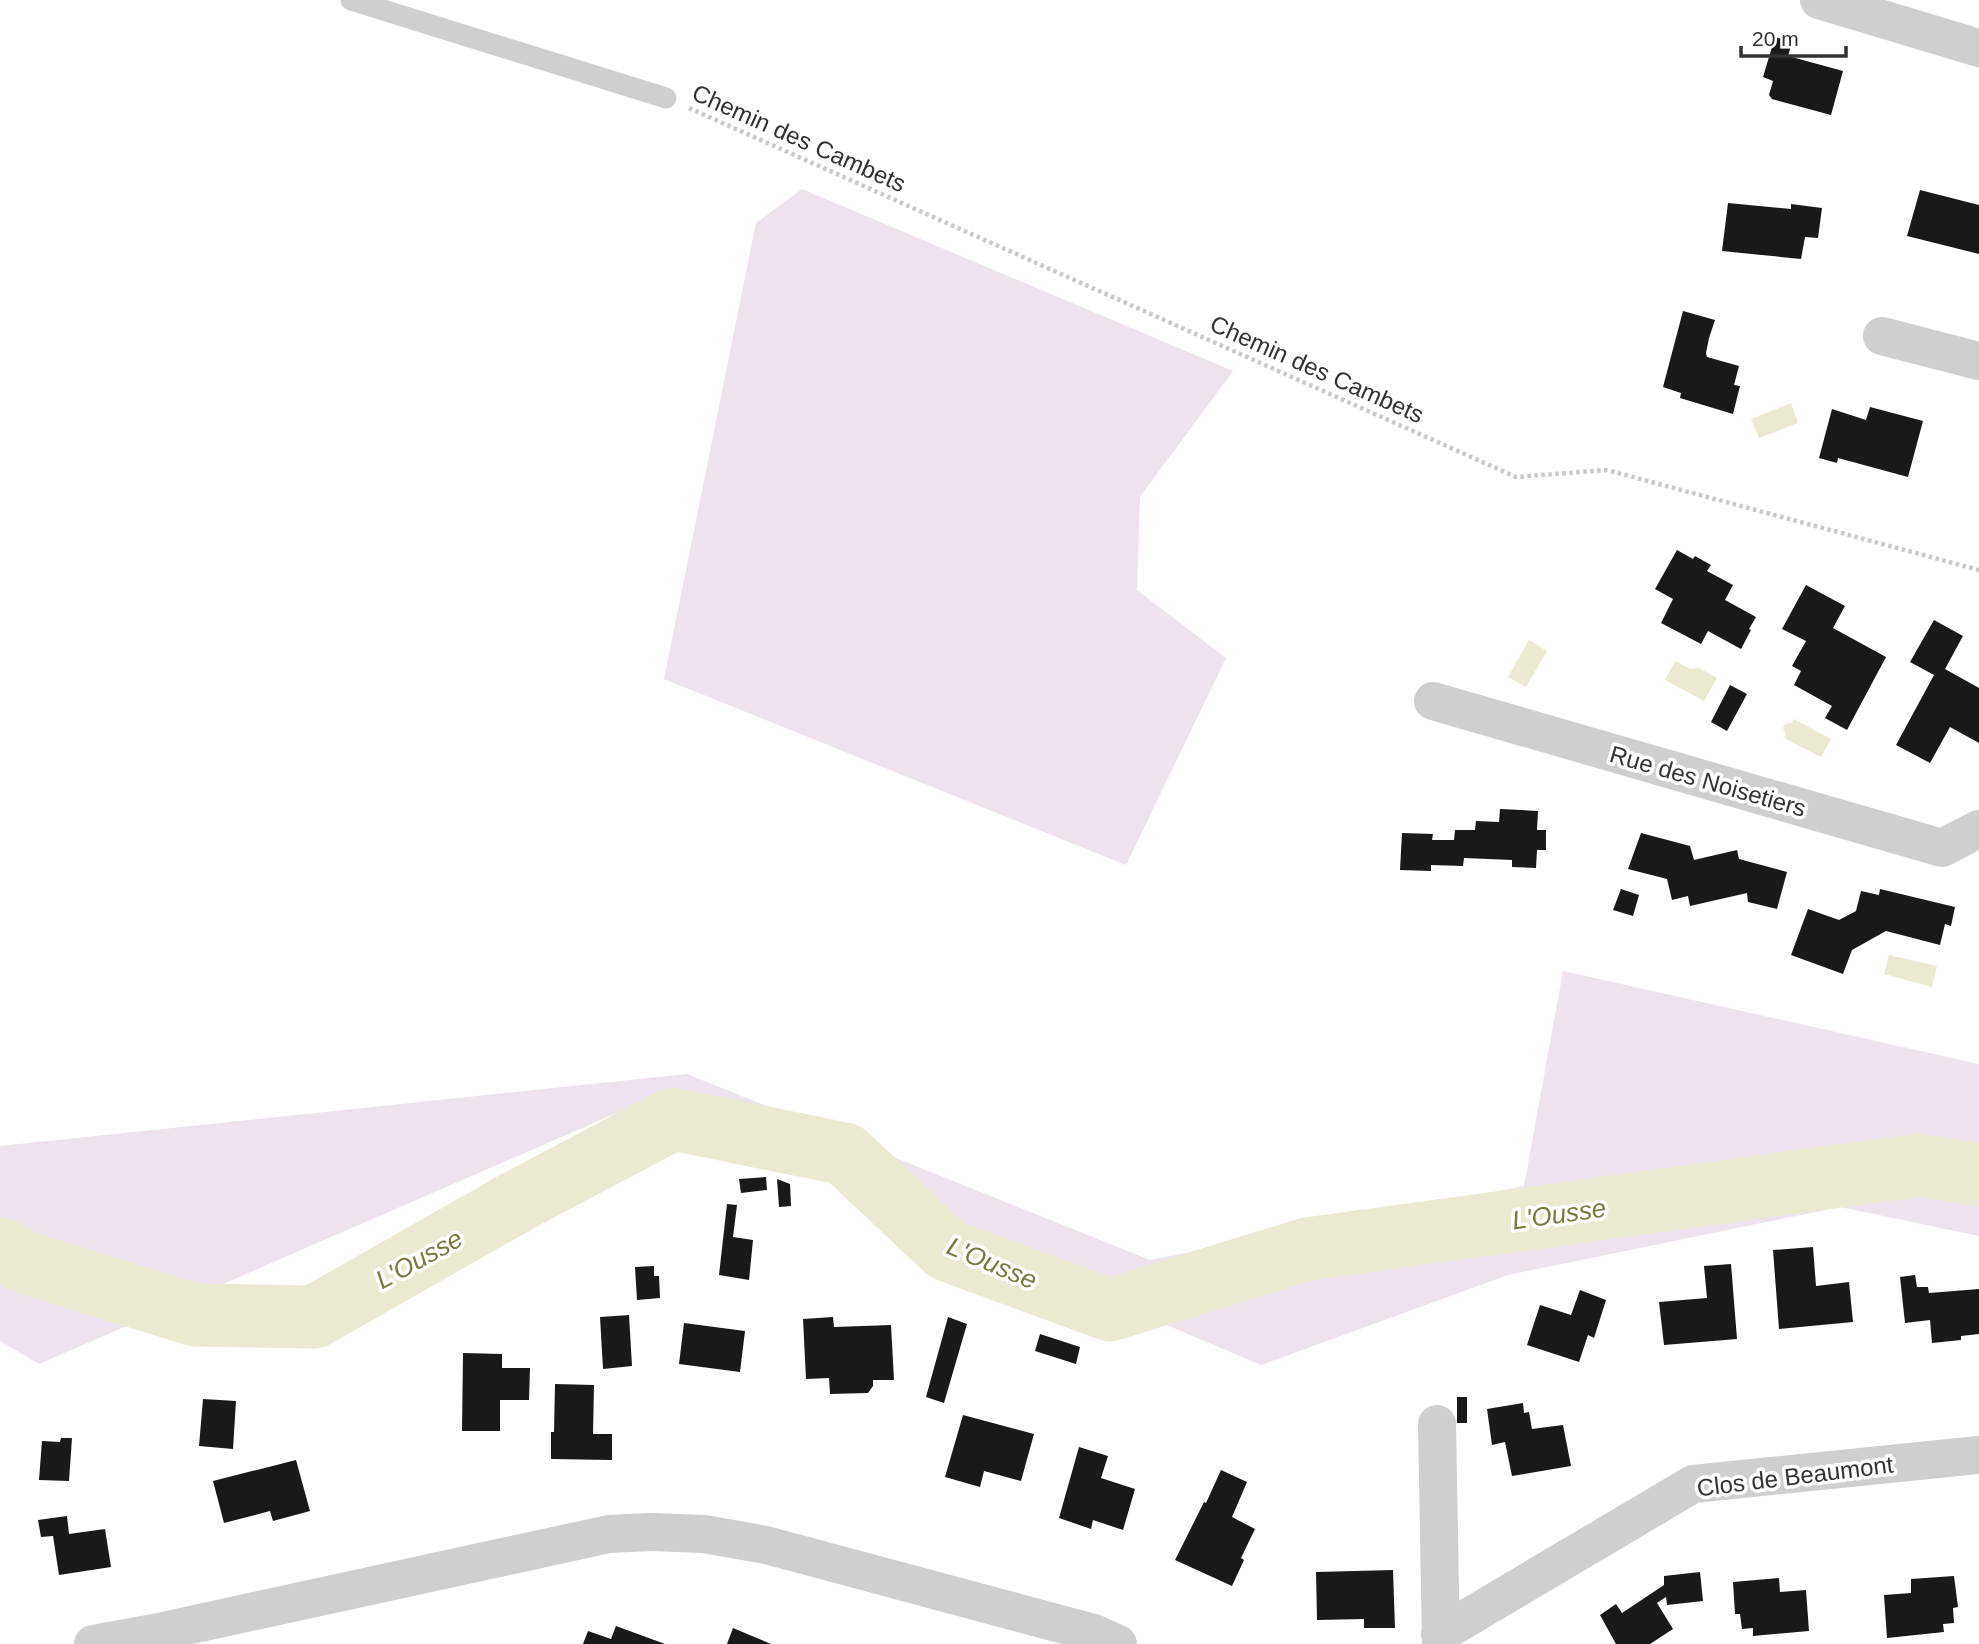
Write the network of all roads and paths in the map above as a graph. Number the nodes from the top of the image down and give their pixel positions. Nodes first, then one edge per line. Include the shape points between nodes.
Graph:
1 (351, 0) edge
2 (1819, 0) edge
3 (1979, 48) edge
4 (674, 102) joint
5 (1882, 336) dead end
6 (1979, 361) edge
7 (1979, 570) edge
8 (1433, 701) dead end
9 (1979, 828) edge
10 (1437, 1424) dead end
11 (1979, 1455) edge
12 (1441, 1639) edge
13 (93, 1644) edge
14 (1118, 1644) edge

1 - 4 lane
2 - 3 street
4 - 7 path, Chemin des Cambets via 1516,477 1607,470
5 - 6 street
8 - 9 street, Rue des Noisetiers via 1942,848
10 - 12 street
11 - 12 street, Clos de Beaumont via 1693,1484
13 - 14 street via 608,1534 651,1532 704,1534 766,1545 1094,1633

